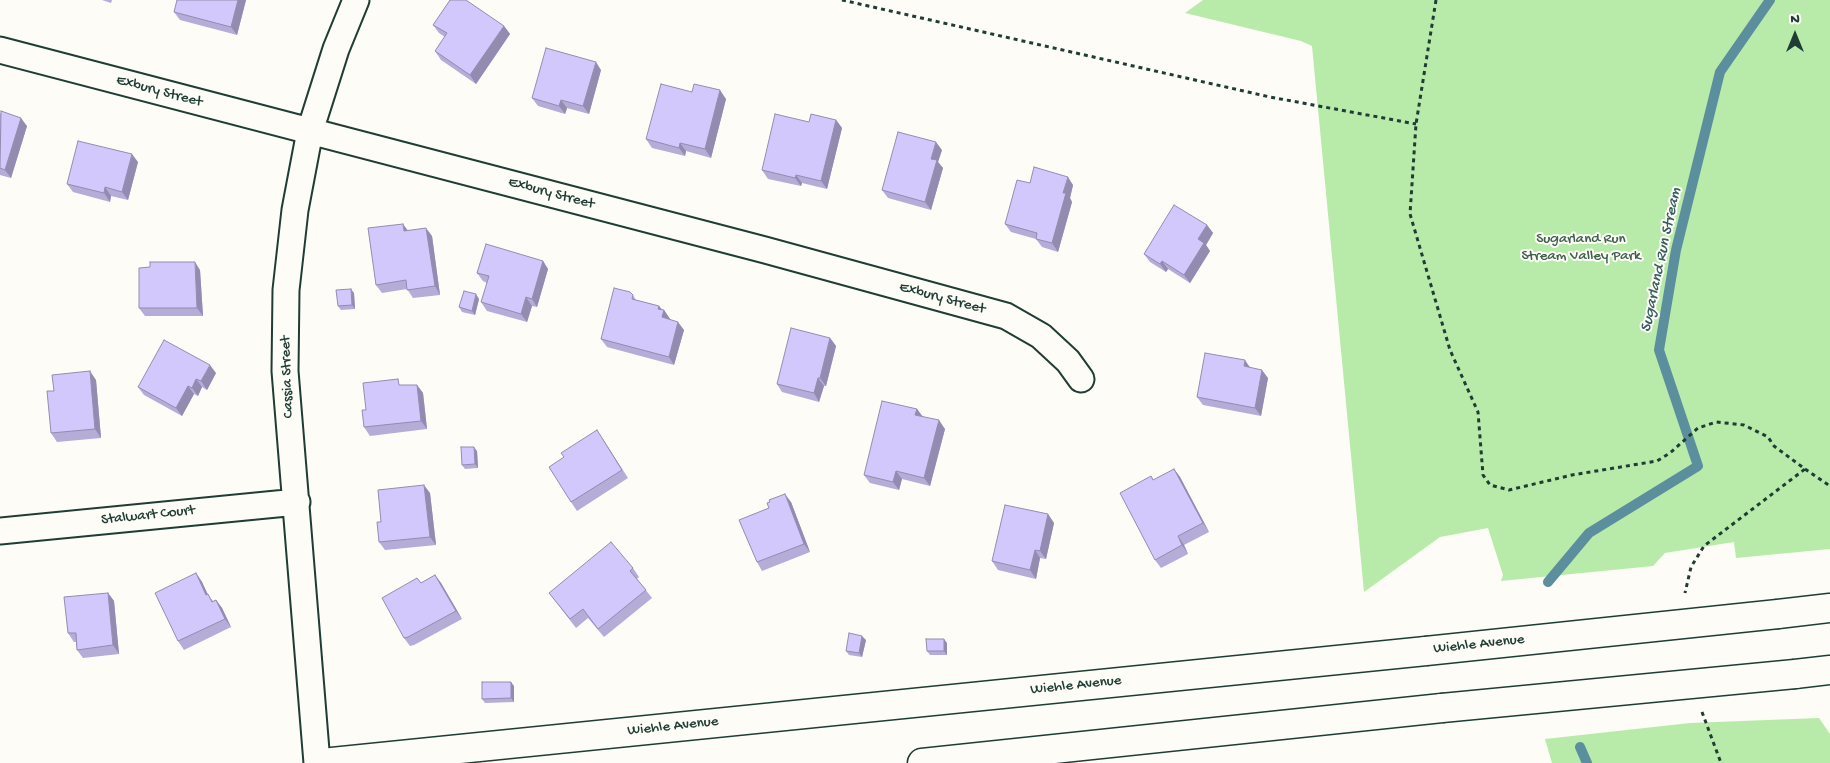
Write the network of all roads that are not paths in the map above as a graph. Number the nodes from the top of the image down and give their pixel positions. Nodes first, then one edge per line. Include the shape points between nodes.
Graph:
1 (356, 0) edge
2 (0, 50) edge
3 (310, 131) junction
4 (1081, 379) dead end
5 (297, 502) junction
6 (0, 531) edge
7 (1830, 608) edge
8 (1830, 670) edge
9 (317, 763) edge
10 (322, 763) edge
11 (922, 763) edge

1 - 3 street, Cassia Street via 336,49
2 - 3 street, Exbury Street
3 - 4 street, Exbury Street via 1006,316 1041,336 1068,361
3 - 5 street, Cassia Street via 294,210 286,290 285,371
5 - 6 street, Stalwart Court
5 - 9 street, Cassia Street
7 - 10 main road, Wiehle Avenue, bridge
8 - 11 main road, bridge

